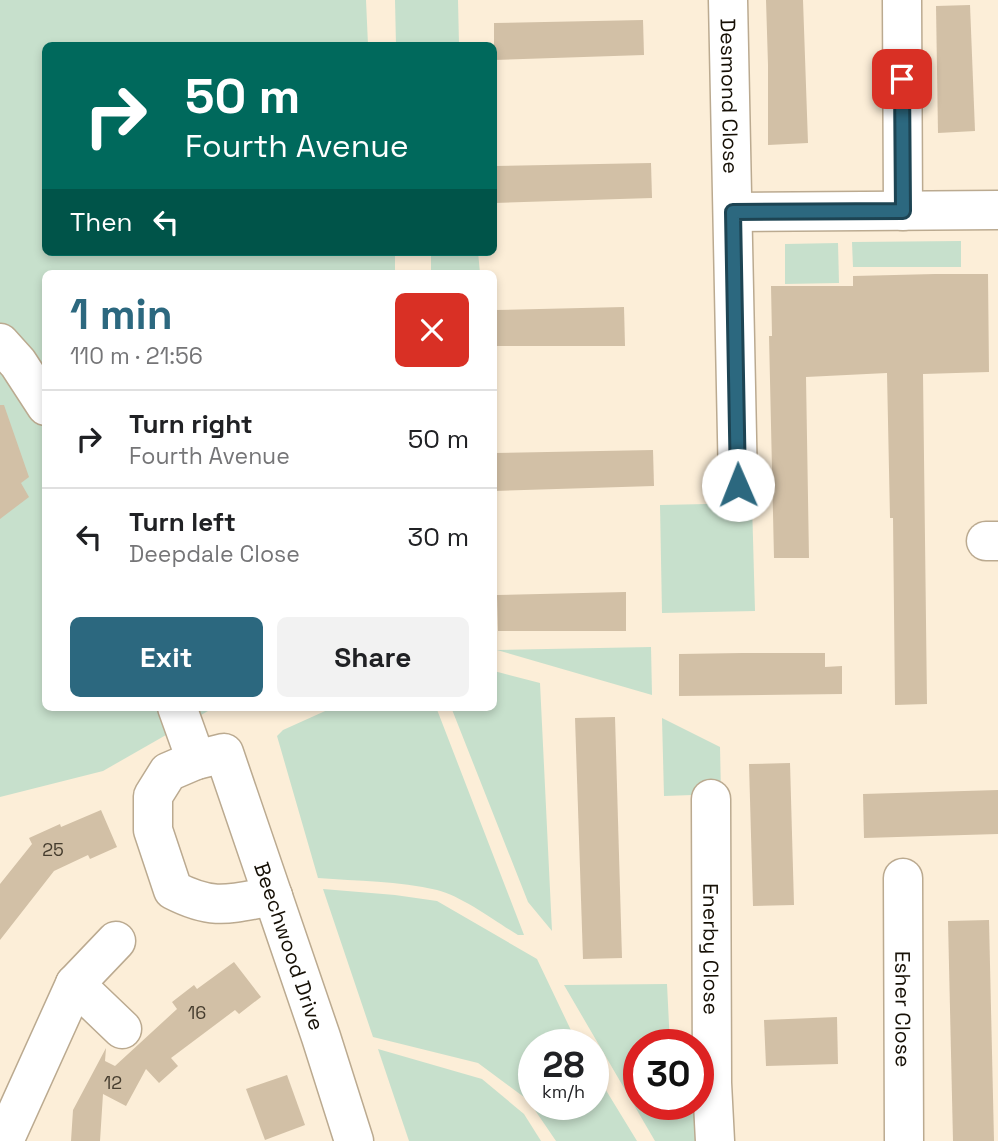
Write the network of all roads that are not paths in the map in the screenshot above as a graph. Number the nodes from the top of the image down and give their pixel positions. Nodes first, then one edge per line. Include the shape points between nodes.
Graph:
1 (728, 0) edge
2 (902, 0) edge
3 (998, 210) edge
4 (903, 211) junction
5 (733, 212) junction
6 (0, 343) edge
7 (42, 400) edge
8 (738, 485) dead end
9 (196, 738) edge
10 (711, 799) dead end
11 (903, 878) dead end
12 (273, 896) junction
13 (116, 941) dead end
14 (75, 984) junction
15 (122, 1029) dead end
16 (4, 1141) edge
17 (354, 1141) edge
18 (715, 1141) edge
19 (904, 1141) edge

1 - 5 street, Desmond Close
2 - 4 street
3 - 4 street
4 - 5 street
5 - 8 street, Desmond Close
6 - 7 street
9 - 12 street, Beechwood Drive
9 - 12 street via 153,796 153,830 173,890 197,902 222,905
10 - 18 street, Enerby Close
11 - 19 street, Esher Close
12 - 17 street, Beechwood Drive
13 - 14 street
14 - 15 street
14 - 16 street

